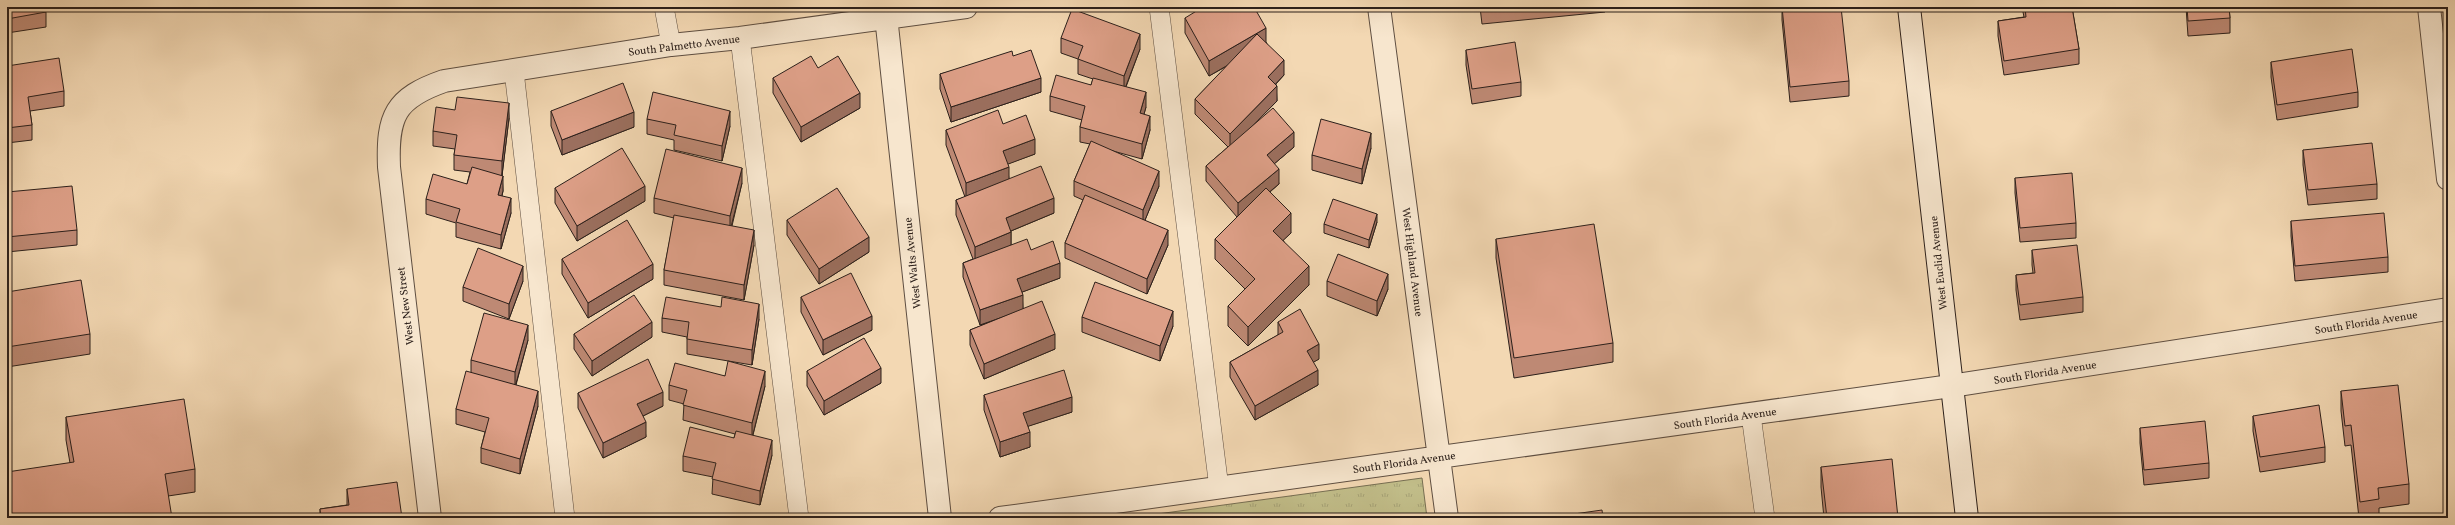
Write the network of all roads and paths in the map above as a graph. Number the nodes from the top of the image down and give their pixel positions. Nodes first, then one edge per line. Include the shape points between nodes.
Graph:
1 (664, 7) edge
2 (966, 7) edge
3 (1159, 7) edge
4 (1909, 7) edge
5 (2429, 7) edge
6 (1382, 8) edge
7 (885, 12) edge
8 (740, 38) junction
9 (671, 45) junction
10 (514, 71) junction
11 (407, 100) joint
12 (2448, 179) edge
13 (2448, 309) edge
14 (1951, 386) junction
15 (1751, 415) junction
16 (1439, 458) junction
17 (1219, 488) junction
18 (430, 518) edge
19 (565, 518) edge
20 (799, 518) edge
21 (940, 518) edge
22 (1000, 518) edge
23 (1447, 518) edge
24 (1765, 518) edge
25 (1966, 518) edge

1 - 9 lane
2 - 7 street, South Palmetto Avenue
3 - 17 lane
4 - 14 street, West Euclid Avenue
5 - 12 street
6 - 16 street, West Highland Avenue
7 - 8 street, South Palmetto Avenue
7 - 21 street, West Walts Avenue
8 - 9 street, South Palmetto Avenue
8 - 20 lane
9 - 10 street, South Palmetto Avenue
10 - 11 street, South Palmetto Avenue via 444,82 420,90
10 - 19 lane
11 - 18 street, West New Street via 396,113 390,130 389,167
13 - 14 street, South Florida Avenue
14 - 15 street, South Florida Avenue
14 - 25 street, West Euclid Avenue
15 - 16 street, South Florida Avenue
15 - 24 lane
16 - 17 street, South Florida Avenue
16 - 23 street, West Highland Avenue
17 - 22 street, South Florida Avenue

